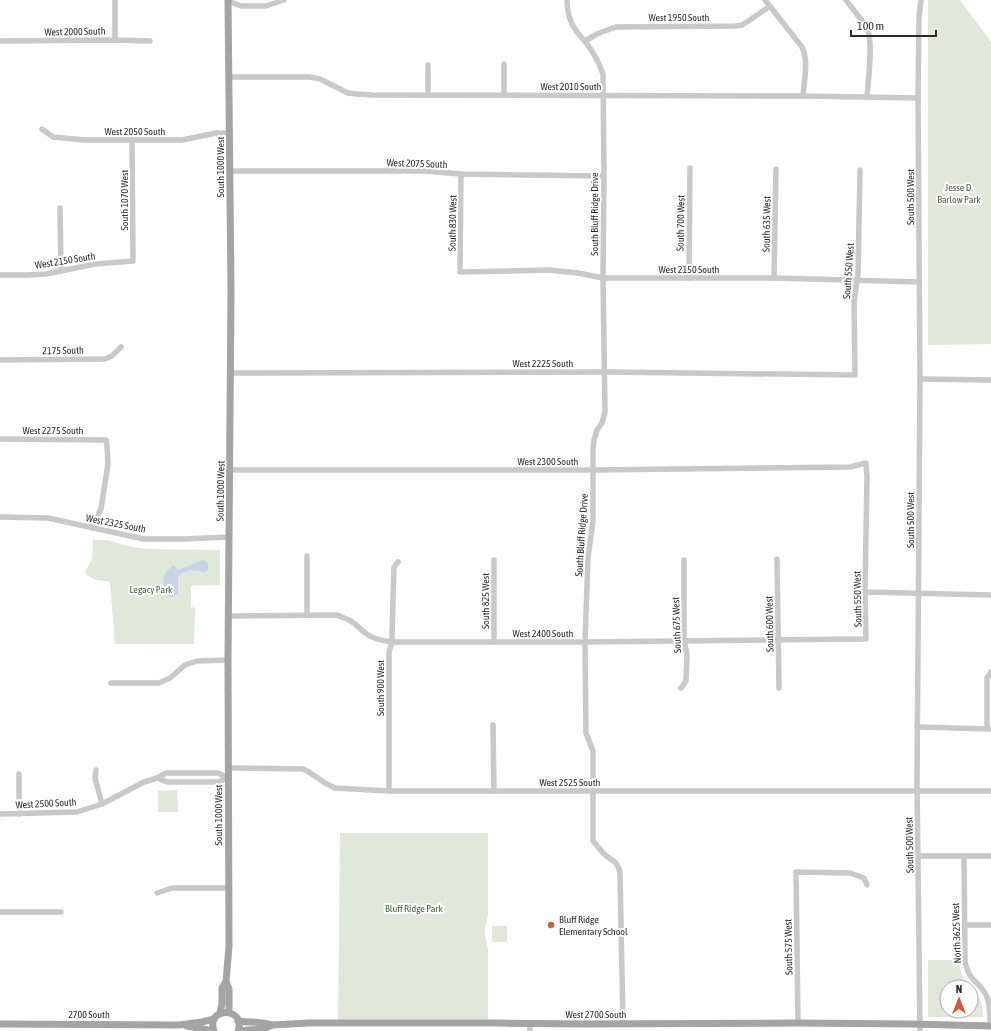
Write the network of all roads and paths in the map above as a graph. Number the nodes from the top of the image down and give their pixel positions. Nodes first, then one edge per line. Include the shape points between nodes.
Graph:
1 (115, 0) edge
2 (229, 0) edge
3 (284, 0) edge
4 (567, 0) edge
5 (765, 0) edge
6 (846, 0) edge
7 (921, 0) edge
8 (770, 6) junction
9 (115, 40) junction
10 (0, 41) edge
11 (150, 41) dead end
12 (585, 41) junction
13 (504, 64) dead end
14 (428, 65) dead end
15 (228, 77) junction
16 (428, 95) junction
17 (504, 95) junction
18 (603, 95) junction
19 (803, 96) junction
20 (867, 97) junction
21 (918, 98) junction
22 (42, 129) dead end
23 (230, 133) junction
24 (132, 140) junction
25 (690, 168) dead end
26 (776, 169) dead end
27 (860, 170) dead end
28 (230, 171) junction
29 (461, 174) junction
30 (604, 176) junction
31 (60, 208) dead end
32 (133, 261) joint
33 (61, 271) junction
34 (460, 272) joint
35 (0, 275) edge
36 (603, 278) junction
37 (689, 278) junction
38 (774, 278) junction
39 (858, 280) junction
40 (919, 282) junction
41 (121, 347) dead end
42 (0, 360) edge
43 (604, 372) junction
44 (230, 373) junction
45 (855, 374) joint
46 (920, 379) junction
47 (991, 380) edge
48 (0, 439) edge
49 (866, 463) joint
50 (230, 470) junction
51 (593, 470) junction
52 (0, 517) edge
53 (92, 528) junction
54 (229, 537) junction
55 (307, 556) dead end
56 (777, 559) dead end
57 (494, 560) dead end
58 (684, 560) dead end
59 (398, 562) dead end
60 (865, 592) junction
61 (918, 593) junction
62 (991, 596) edge
63 (307, 615) junction
64 (228, 616) junction
65 (866, 639) joint
66 (778, 640) junction
67 (684, 641) junction
68 (392, 642) junction
69 (494, 642) junction
70 (585, 642) junction
71 (228, 660) junction
72 (991, 672) edge
73 (111, 683) dead end
74 (681, 688) dead end
75 (779, 688) dead end
76 (493, 725) dead end
77 (917, 727) junction
78 (989, 729) edge
79 (228, 768) junction
80 (96, 770) dead end
81 (19, 774) dead end
82 (157, 778) junction
83 (228, 778) junction
84 (389, 791) junction
85 (494, 791) junction
86 (593, 791) junction
87 (917, 791) junction
88 (991, 791) edge
89 (102, 804) junction
90 (0, 814) edge
91 (19, 814) junction
92 (918, 856) junction
93 (964, 856) junction
94 (991, 856) edge
95 (867, 885) dead end
96 (228, 888) junction
97 (157, 893) dead end
98 (0, 912) edge
99 (61, 912) dead end
100 (964, 925) junction
101 (991, 925) edge
102 (226, 982) junction
103 (228, 1012) junction
104 (217, 1016) junction
105 (238, 1021) junction
106 (530, 1023) junction
107 (798, 1023) junction
108 (0, 1024) edge
109 (623, 1024) junction
110 (179, 1025) junction
111 (272, 1026) junction
112 (991, 1026) edge
113 (920, 1028) edge
114 (214, 1031) edge
115 (238, 1031) edge
116 (241, 1031) edge
117 (530, 1031) edge

1 - 9 street
2 - 3 street via 241,6 266,6
2 - 15 main road, South 1000 West
4 - 12 street, South Bluff Ridge Drive via 571,22
5 - 8 street
6 - 20 street via 865,25 870,42
7 - 21 street, South 500 West
8 - 12 street, West 1950 South via 742,25 616,27
8 - 19 street via 804,52 806,60
9 - 10 street, West 2000 South
9 - 11 street, West 2000 South
12 - 18 street, South Bluff Ridge Drive via 603,74
13 - 17 street
14 - 16 street
15 - 16 street, West 2010 South via 310,77 320,79 348,93
15 - 23 main road, South 1000 West
16 - 17 street, West 2010 South
17 - 18 street, West 2010 South
18 - 19 street, West 2010 South
18 - 30 street, South Bluff Ridge Drive
19 - 20 street, West 2010 South
20 - 21 street, West 2010 South
21 - 40 street, South 500 West
22 - 24 street, West 2050 South via 53,137
23 - 24 street, West 2050 South via 216,133 182,140
23 - 28 main road, South 1000 West
24 - 32 street, South 1070 West
25 - 37 street, South 700 West
26 - 38 street, South 635 West
27 - 39 street, South 550 West
28 - 29 street, West 2075 South via 424,171
28 - 44 main road, South 1000 West
29 - 30 street, West 2075 South
29 - 34 street, South 830 West
30 - 36 street, South Bluff Ridge Drive
31 - 33 street
32 - 33 street, West 2150 South via 95,264
33 - 35 street, West 2150 South via 46,274
34 - 36 street, West 2150 South via 549,270
36 - 37 street, West 2150 South
36 - 43 street, South Bluff Ridge Drive
37 - 38 street, West 2150 South
38 - 39 street, West 2150 South
39 - 40 street, West 2150 South
39 - 45 street, South 550 West via 854,302
40 - 46 street, South 500 West
41 - 42 street, 2175 South via 105,359
43 - 44 street, West 2225 South
43 - 45 street, West 2225 South
43 - 51 street, South Bluff Ridge Drive via 605,412 594,440
44 - 50 main road, South 1000 West
46 - 47 street
46 - 61 street, South 500 West
48 - 53 street, West 2275 South via 106,440 108,464 101,510
49 - 51 street, West 2300 South via 850,467
49 - 60 street, South 550 West
50 - 51 street, West 2300 South
50 - 54 main road, South 1000 West
51 - 70 street, South Bluff Ridge Drive via 593,521 588,557
52 - 53 street, West 2325 South via 48,518
53 - 54 street, West 2325 South via 144,539
54 - 64 main road, South 1000 West
55 - 63 street
56 - 66 street, South 600 West
57 - 69 street, South 825 West
58 - 67 street, South 675 West
59 - 68 street, South 900 West via 394,567
60 - 61 street
60 - 65 street, South 550 West
61 - 62 street
61 - 77 street, South 500 West
63 - 64 street, West 2400 South
63 - 68 street, West 2400 South via 337,615 375,639
64 - 71 main road, South 1000 West
65 - 66 street, West 2400 South
66 - 67 street, West 2400 South
66 - 75 street, South 600 West
67 - 70 street, West 2400 South
67 - 74 street, South 675 West via 687,654 686,681
68 - 69 street, West 2400 South
68 - 84 street, South 900 West via 389,652
69 - 70 street, West 2400 South
70 - 86 street, South Bluff Ridge Drive via 586,733 593,751
71 - 73 street via 197,660 159,683
71 - 79 main road, South 1000 West
72 - 78 street via 987,678
76 - 85 street
77 - 78 street
77 - 87 street, South 500 West
79 - 83 main road, South 1000 West
79 - 84 street, West 2525 South via 303,769 335,788
80 - 89 street via 95,778
81 - 91 street
82 - 83 street via 167,782 218,782
82 - 83 street, West 2500 South via 166,773 218,773
82 - 89 street, West 2500 South
83 - 96 main road, South 1000 West
84 - 85 street, West 2525 South
85 - 86 street, West 2525 South
86 - 87 street, West 2525 South
86 - 109 street, South Bluff Ridge Drive via 593,841 616,863 620,873
87 - 88 street
87 - 92 street, South 500 West
89 - 91 street, West 2500 South via 77,812
90 - 91 street, West 2500 South
92 - 93 street
92 - 113 street, South 500 West
93 - 94 street
93 - 100 street, North 3625 West
95 - 107 street, South 575 West via 864,878 850,873 796,872
96 - 97 street via 172,888
96 - 102 main road, South 1000 West via 229,946
98 - 99 street
100 - 101 street
100 - 112 street, North 3625 West via 964,961 971,977 988,1000
102 - 103 main road, South 1000 West
102 - 104 main road, South 1000 West via 222,988 222,1003
103 - 104 main road
103 - 105 main road
104 - 110 main road via 202,1022
104 - 114 main road, South 1000 West via 213,1025
105 - 111 main road, West 2700 South via 265,1022
105 - 115 main road
106 - 109 main road, West 2700 South
106 - 111 main road, West 2700 South via 310,1023
106 - 117 street
107 - 109 main road, West 2700 South
107 - 113 main road, West 2700 South
108 - 110 main road, 2700 South
110 - 114 main road
111 - 116 main road, West 2700 South
112 - 113 main road, West 2700 South

